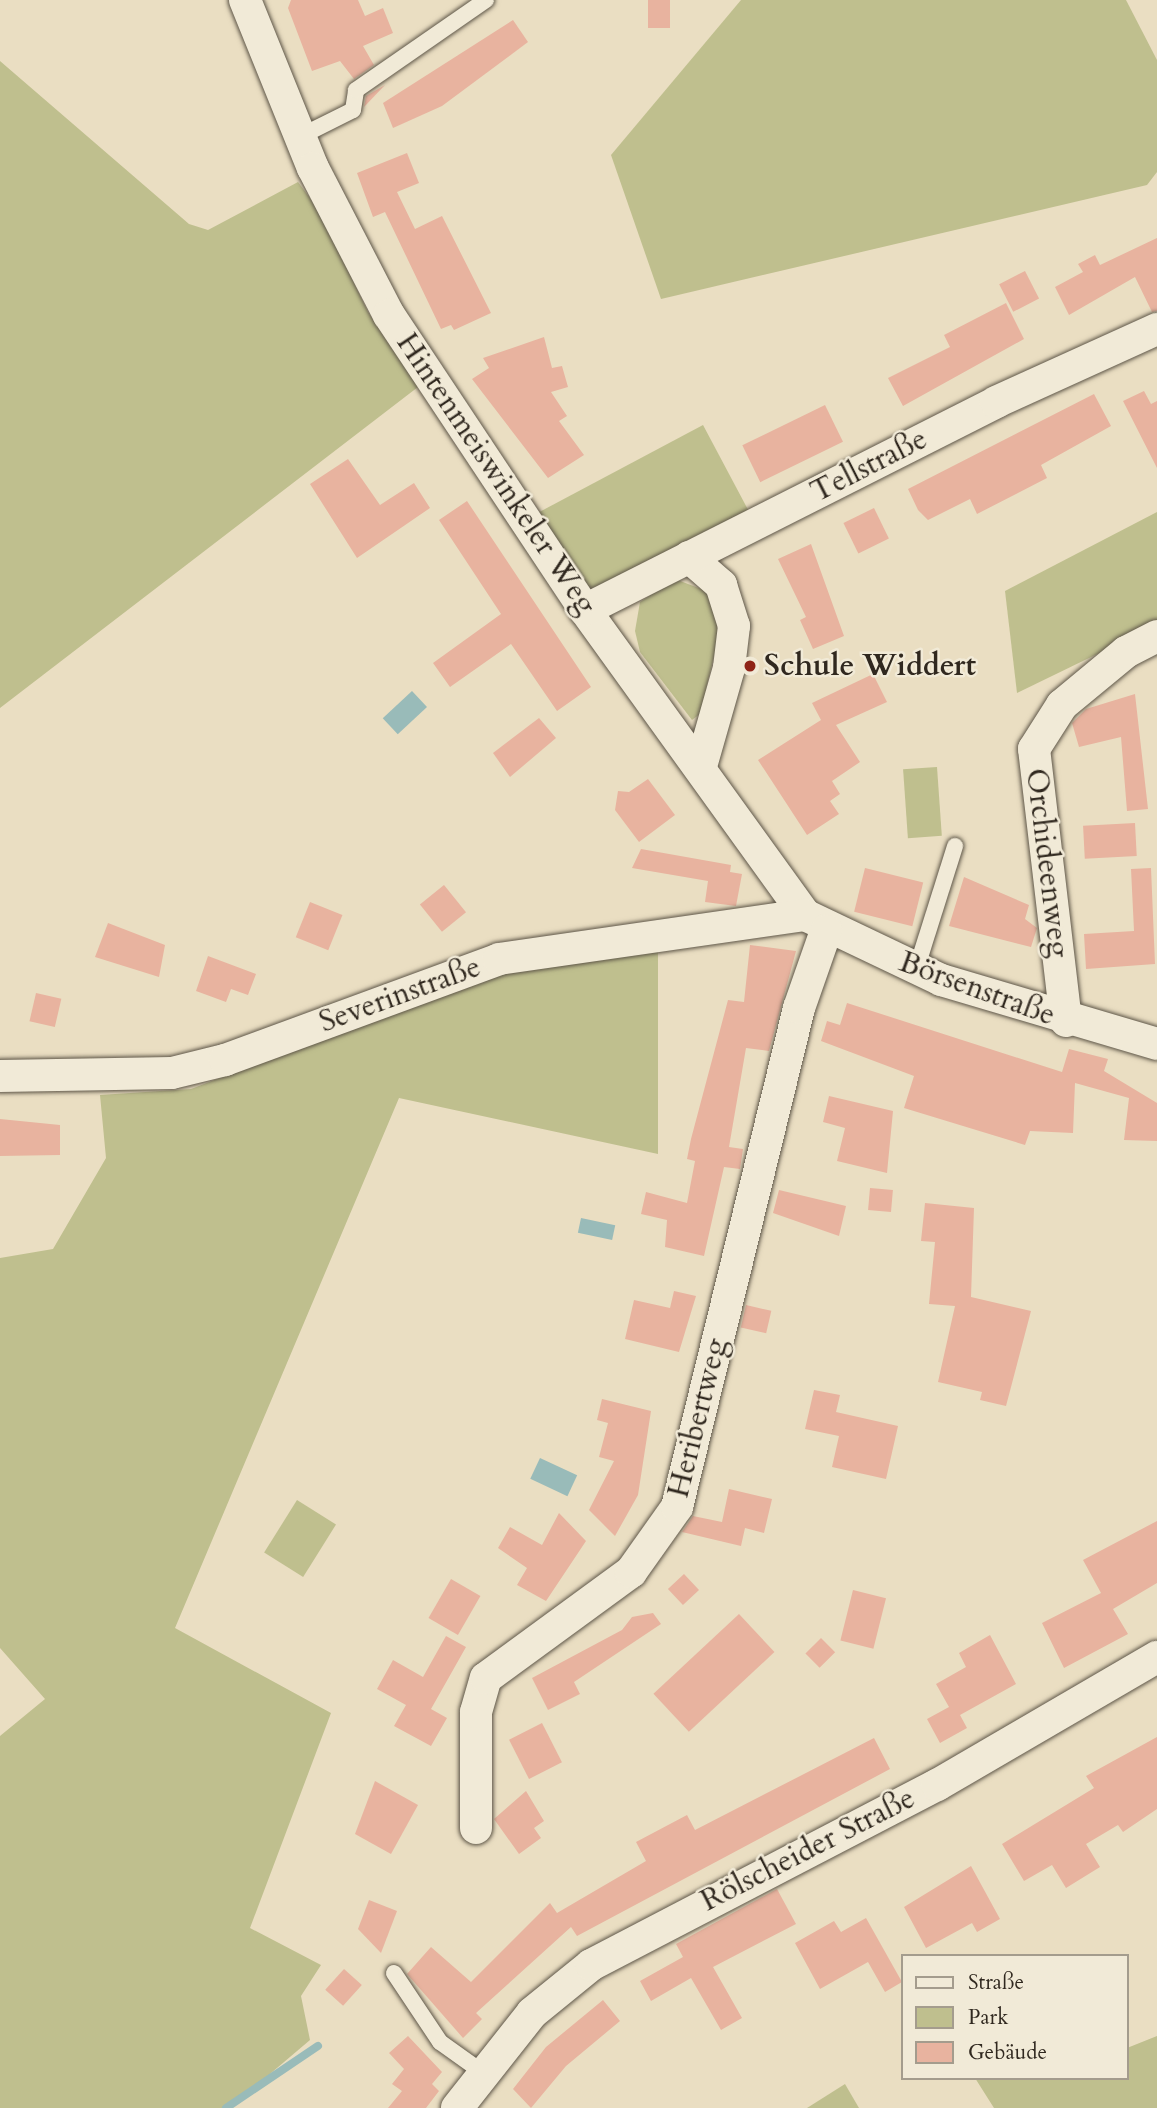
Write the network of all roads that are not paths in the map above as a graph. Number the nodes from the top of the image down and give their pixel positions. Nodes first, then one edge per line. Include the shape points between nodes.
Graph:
1 (245, 0) edge
2 (486, 0) edge
3 (301, 136) junction
4 (1157, 329) edge
5 (689, 557) junction
6 (585, 610) junction
7 (1157, 636) edge
8 (701, 766) junction
9 (955, 846) dead end
10 (815, 923) junction
11 (916, 970) junction
12 (1066, 1021) junction
13 (1157, 1044) edge
14 (0, 1076) edge
15 (1157, 1657) edge
16 (476, 1828) dead end
17 (394, 1973) dead end
18 (482, 2072) junction
19 (457, 2108) edge

1 - 3 street, Hintenmeiswinkeler Weg
2 - 3 lane via 356,90 353,110
3 - 6 street, Hintenmeiswinkeler Weg via 389,315
4 - 5 street, Tellstraße
5 - 6 street, Tellstraße
5 - 8 street via 721,585 734,625 729,668
6 - 8 street, Hintenmeiswinkeler Weg
7 - 12 street, Orchideenweg via 1126,652 1062,705 1034,749
8 - 10 street, Hintenmeiswinkeler Weg
9 - 11 lane
10 - 11 street, Börsenstraße
10 - 14 street, Severinstraße via 499,959 186,1071 126,1078
10 - 16 street, Heribertweg via 799,1008 677,1507 631,1572 486,1678 476,1712
11 - 12 street, Börsenstraße
12 - 13 street, Börsenstraße
15 - 18 street, Rölscheider Straße via 937,1785 591,1965 532,2013
17 - 18 lane via 440,2042
18 - 19 street, Rölscheider Straße

